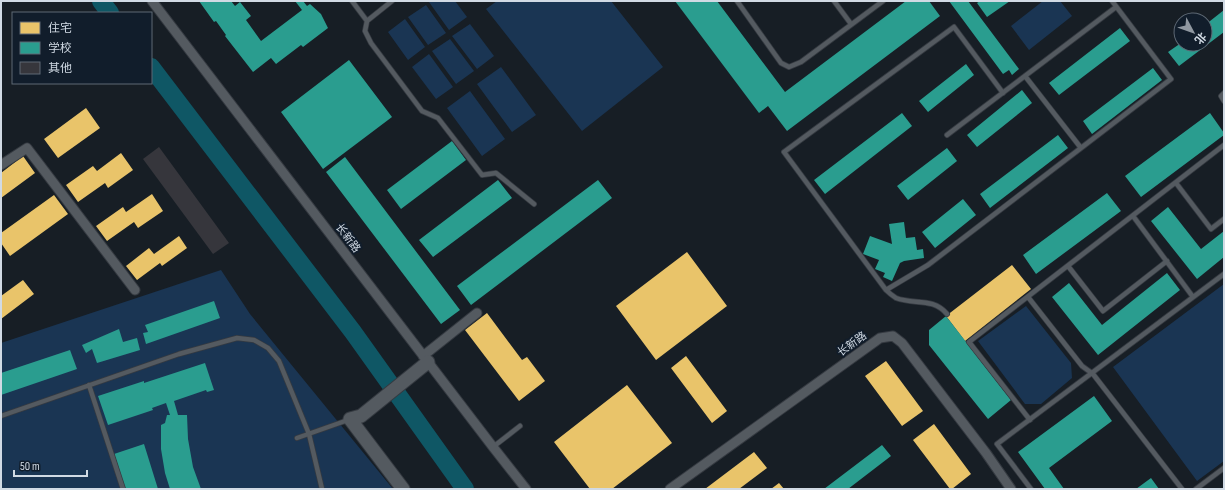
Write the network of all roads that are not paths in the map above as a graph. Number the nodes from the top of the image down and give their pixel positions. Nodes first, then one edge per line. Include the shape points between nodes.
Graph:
1 (152, 1) edge
2 (352, 1) edge
3 (392, 1) edge
4 (737, 1) edge
5 (834, 1) edge
6 (883, 1) edge
7 (1112, 1) edge
8 (1116, 7) junction
9 (367, 21) junction
10 (851, 24) junction
11 (1025, 76) junction
12 (1003, 93) junction
13 (1224, 93) edge
14 (1224, 101) edge
15 (947, 136) dead end
16 (1224, 145) edge
17 (1081, 148) junction
18 (1, 165) edge
19 (1176, 183) junction
20 (534, 204) dead end
21 (1133, 216) junction
22 (1224, 219) edge
23 (1167, 262) junction
24 (1068, 266) junction
25 (1224, 274) edge
26 (135, 290) dead end
27 (886, 290) junction
28 (1028, 297) junction
29 (1193, 297) junction
30 (477, 313) dead end
31 (947, 314) dead end
32 (425, 359) junction
33 (1093, 374) junction
34 (89, 385) junction
35 (1, 416) edge
36 (350, 419) junction
37 (1030, 420) junction
38 (520, 426) dead end
39 (309, 434) junction
40 (297, 438) dead end
41 (493, 447) junction
42 (1224, 468) edge
43 (123, 489) edge
44 (322, 489) edge
45 (403, 489) edge
46 (526, 489) edge
47 (670, 489) edge
48 (1011, 489) edge
49 (1031, 489) edge
50 (1182, 489) edge
51 (1196, 489) edge

1 - 32 street, 长新路
2 - 9 lane
3 - 9 lane
4 - 10 lane via 781,63 789,67 801,62
5 - 10 lane
6 - 10 lane
7 - 8 lane
8 - 11 lane
8 - 17 lane via 1171,79
9 - 20 lane via 365,31 371,43 422,111 438,118 482,175 496,173
11 - 12 lane
11 - 17 lane
12 - 15 lane
12 - 27 lane via 954,27 784,152
13 - 14 lane via 1221,96
16 - 19 lane
17 - 27 lane via 928,265
18 - 26 street via 27,148
19 - 21 lane
19 - 22 lane via 1212,229
21 - 23 lane
21 - 24 lane
23 - 24 lane via 1103,311
23 - 29 lane
24 - 28 lane
25 - 29 lane
27 - 31 lane via 897,298 932,303
28 - 33 lane via 1082,366
28 - 37 lane via 969,341
29 - 33 lane
30 - 32 street
32 - 36 street via 402,383 361,416
32 - 41 street, 长新路
33 - 37 lane
33 - 50 lane
34 - 35 lane
34 - 39 lane via 179,354 237,338 254,340 268,348 279,361
34 - 43 lane
36 - 39 lane
36 - 45 street
37 - 49 lane via 997,444
38 - 41 lane
39 - 40 lane
39 - 44 lane
41 - 46 street, 长新路
42 - 51 lane
47 - 48 street, 长新路 via 880,338 893,336 902,343

